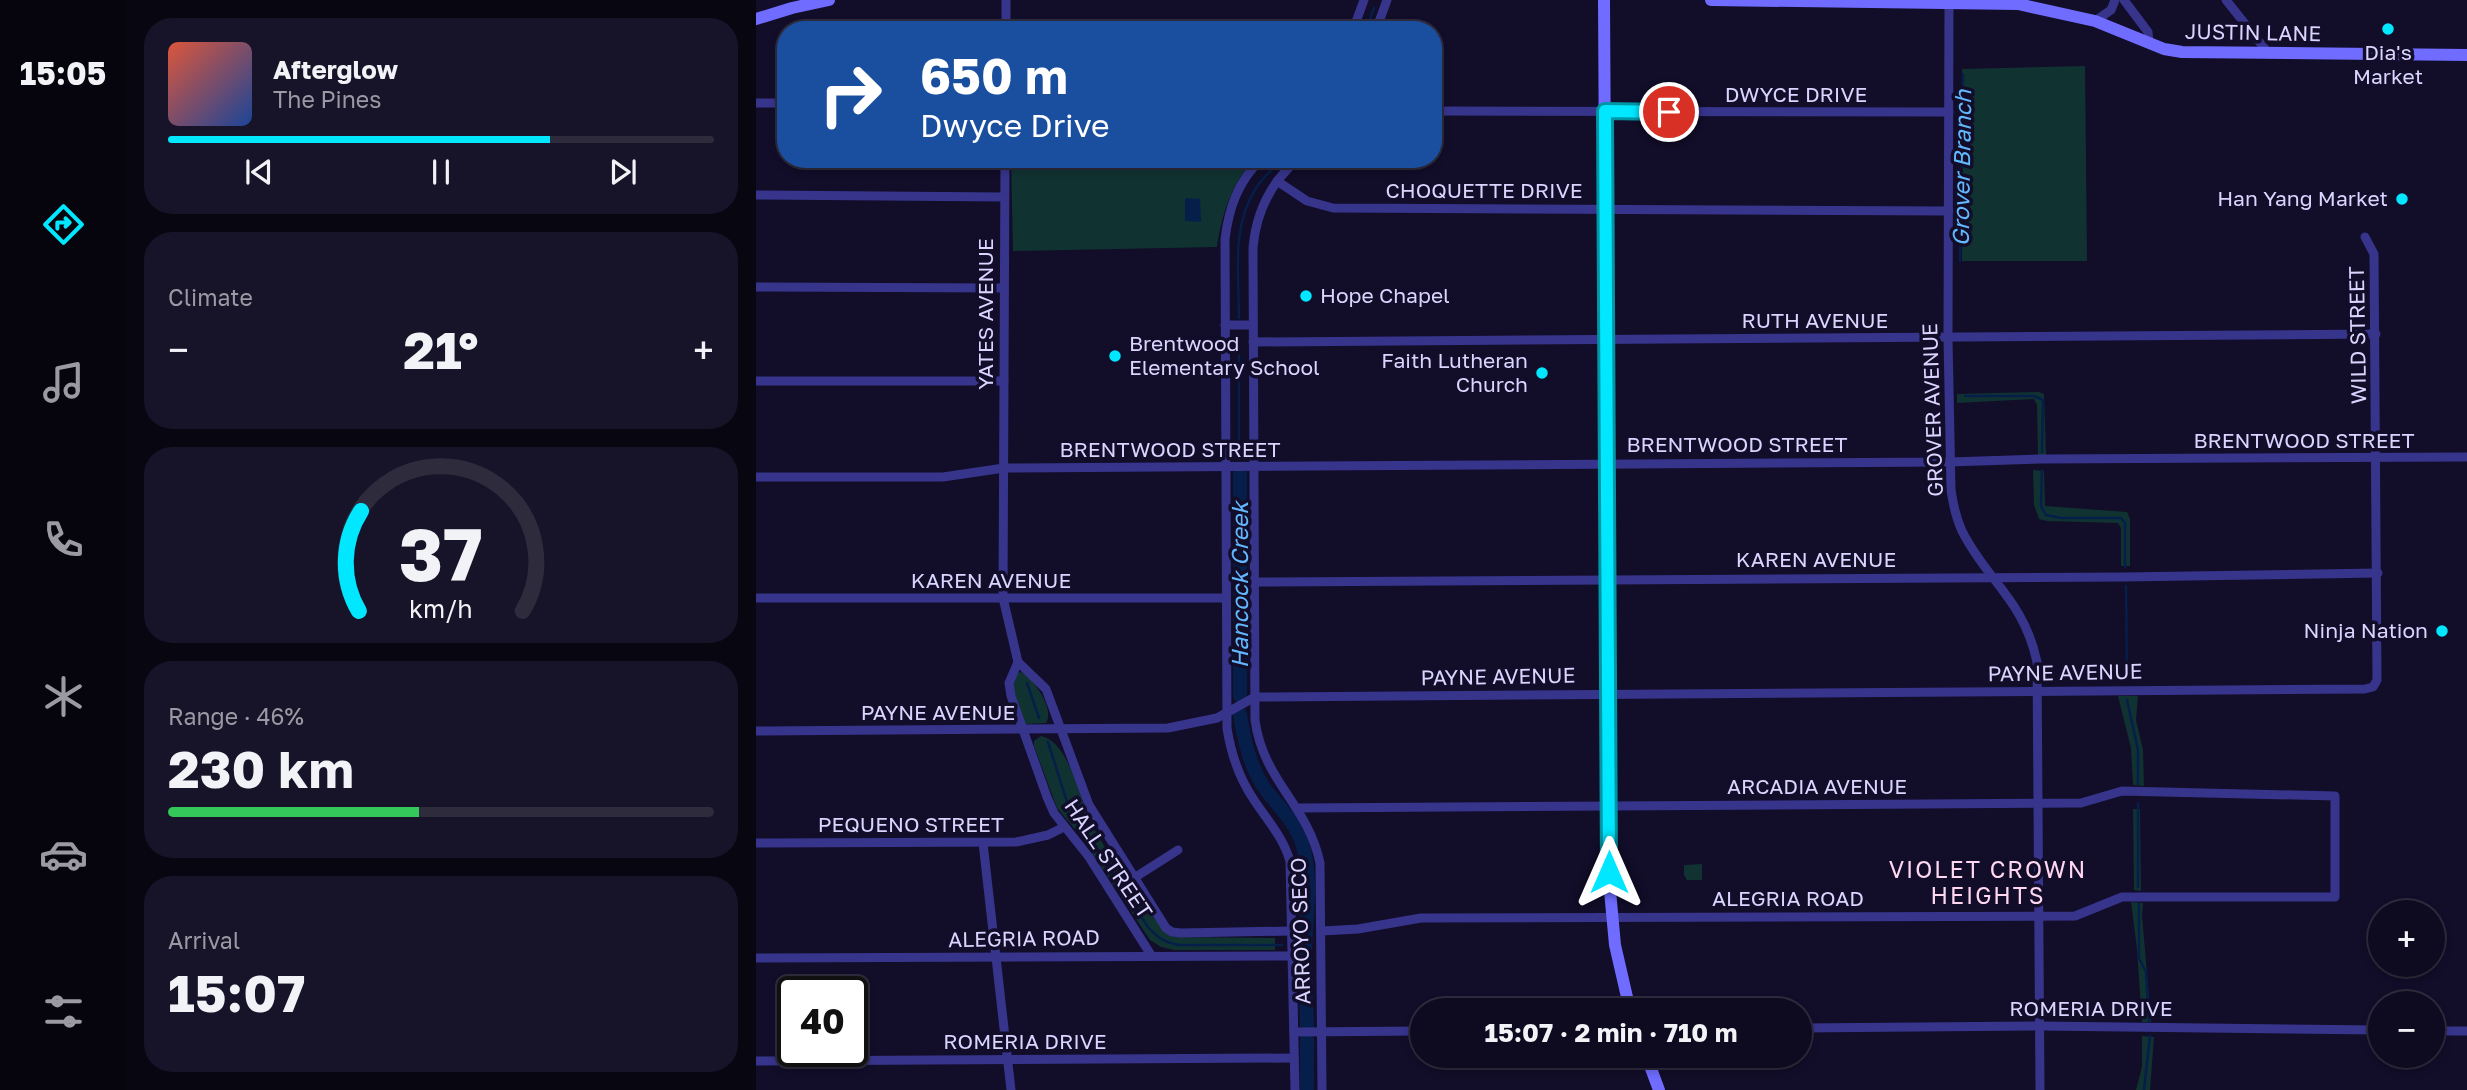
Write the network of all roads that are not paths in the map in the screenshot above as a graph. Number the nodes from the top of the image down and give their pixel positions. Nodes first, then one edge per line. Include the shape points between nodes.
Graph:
1 (829, 0) edge
2 (1006, 0) edge
3 (1364, 0) edge
4 (1387, 0) edge
5 (1604, 0) edge
6 (1710, 0) edge
7 (2115, 0) edge
8 (2124, 0) edge
9 (2226, 0) edge
10 (1949, 1) edge
11 (756, 19) edge
12 (1006, 21) edge
13 (1356, 21) edge
14 (1379, 21) edge
15 (2095, 21) junction
16 (2149, 42) junction
17 (2269, 54) junction
18 (2467, 55) edge
19 (756, 103) edge
20 (777, 103) edge
21 (1442, 111) edge
22 (1605, 111) junction
23 (1949, 113) junction
24 (1005, 168) edge
25 (1254, 168) edge
26 (1289, 168) edge
27 (1277, 181) junction
28 (756, 195) edge
29 (1004, 197) junction
30 (1606, 210) junction
31 (1949, 211) junction
32 (2365, 237) dead end
33 (756, 287) edge
34 (1004, 288) junction
35 (1225, 325) junction
36 (1253, 325) junction
37 (2376, 334) junction
38 (1948, 338) junction
39 (1606, 339) junction
40 (1253, 342) junction
41 (756, 381) edge
42 (1004, 381) junction
43 (2467, 457) edge
44 (2376, 458) junction
45 (1949, 462) junction
46 (1606, 463) junction
47 (1225, 467) junction
48 (1254, 467) junction
49 (1004, 468) junction
50 (756, 477) edge
51 (2378, 573) junction
52 (1994, 577) junction
53 (1608, 579) junction
54 (1254, 582) junction
55 (756, 598) edge
56 (1003, 598) junction
57 (1225, 598) junction
58 (1018, 662) junction
59 (2373, 687) joint
60 (2039, 691) junction
61 (1608, 693) junction
62 (1255, 697) junction
63 (1227, 712) junction
64 (1023, 730) junction
65 (1062, 730) junction
66 (756, 731) edge
67 (2039, 804) junction
68 (1609, 806) junction
69 (1297, 808) junction
70 (1065, 827) junction
71 (756, 843) edge
72 (983, 843) junction
73 (1178, 850) dead end
74 (1134, 878) junction
75 (2335, 897) joint
76 (2039, 916) junction
77 (1612, 918) junction
78 (1292, 931) junction
79 (1322, 931) junction
80 (1151, 955) junction
81 (1292, 956) junction
82 (996, 957) junction
83 (756, 958) edge
84 (1627, 998) edge
85 (2040, 1026) junction
86 (1812, 1028) edge
87 (2368, 1030) edge
88 (1410, 1031) edge
89 (2445, 1031) edge
90 (2467, 1031) edge
91 (1294, 1032) junction
92 (1321, 1032) junction
93 (1294, 1058) junction
94 (1008, 1060) junction
95 (756, 1061) edge
96 (1651, 1068) edge
97 (1011, 1090) edge
98 (1295, 1090) edge
99 (1322, 1090) edge
100 (1659, 1090) edge
101 (2040, 1090) edge

1 - 11 street
2 - 12 street
3 - 13 street
4 - 14 street
5 - 22 street
6 - 10 street, JUSTIN LANE
7 - 15 street via 2111,10
8 - 16 street via 2148,32
9 - 17 street
10 - 15 street, JUSTIN LANE via 2018,4
10 - 23 street, GROVER AVENUE
15 - 16 street, JUSTIN LANE
16 - 17 street, JUSTIN LANE via 2182,52
17 - 18 street, JUSTIN LANE
19 - 20 street
21 - 22 street, DWYCE DRIVE
22 - 23 street, DWYCE DRIVE
22 - 30 street
23 - 31 street, GROVER AVENUE
24 - 29 street, YATES AVENUE
25 - 35 street, ARROYO SECO via 1238,189 1227,219
26 - 27 street, ARROYO SECO
27 - 30 street, CHOQUETTE DRIVE via 1307,201 1333,208
27 - 36 street, ARROYO SECO via 1262,208 1254,238
28 - 29 street
29 - 34 street, YATES AVENUE
30 - 31 street, CHOQUETTE DRIVE
30 - 39 street
31 - 38 street, GROVER AVENUE
32 - 37 street, WILD STREET via 2374,254
33 - 34 street
34 - 42 street, YATES AVENUE
35 - 36 street
35 - 47 street, ARROYO SECO
36 - 40 street, ARROYO SECO
37 - 38 street, RUTH AVENUE
37 - 44 street, WILD STREET
38 - 39 street, RUTH AVENUE
38 - 45 street, GROVER AVENUE
39 - 40 street, RUTH AVENUE
39 - 46 street
40 - 48 street, ARROYO SECO
41 - 42 street
42 - 49 street, YATES AVENUE
43 - 44 street, BRENTWOOD STREET
44 - 45 street, BRENTWOOD STREET
44 - 51 street, WILD STREET
45 - 46 street, BRENTWOOD STREET
45 - 52 street, GROVER AVENUE via 1955,513 1972,548
46 - 48 street, BRENTWOOD STREET
46 - 53 street
47 - 48 street, BRENTWOOD STREET
47 - 49 street, BRENTWOOD STREET
47 - 57 street, ARROYO SECO
48 - 54 street, ARROYO SECO
49 - 50 street, BRENTWOOD STREET via 943,477
49 - 56 street, YATES AVENUE
51 - 52 street, KAREN AVENUE
51 - 59 street, WILD STREET via 2377,680
52 - 53 street, KAREN AVENUE
52 - 60 street, GROVER AVENUE via 2015,604 2033,641
53 - 54 street, KAREN AVENUE
53 - 61 street
54 - 62 street, ARROYO SECO
55 - 56 street, KAREN AVENUE
56 - 57 street, KAREN AVENUE
56 - 58 street, YATES AVENUE
57 - 63 street, ARROYO SECO
58 - 64 street, HALL STREET via 1009,683
58 - 65 street via 1046,689
59 - 60 street, PAYNE AVENUE
60 - 61 street, PAYNE AVENUE
60 - 67 street, GROVER AVENUE
61 - 62 street, PAYNE AVENUE
61 - 68 street
62 - 63 street, PAYNE AVENUE
62 - 69 street, ARROYO SECO via 1256,729 1264,757
63 - 65 street, PAYNE AVENUE via 1168,729
63 - 78 street, ARROYO SECO via 1239,773 1287,850 1292,874
64 - 65 street, PAYNE AVENUE
64 - 66 street, PAYNE AVENUE
64 - 70 street, HALL STREET via 1047,797
65 - 74 street via 1089,806
67 - 68 street, ARCADIA AVENUE
67 - 75 street, ARCADIA AVENUE via 2081,803 2122,791 2335,796
67 - 76 street, GROVER AVENUE
68 - 69 street, ARCADIA AVENUE
68 - 77 street
69 - 79 street, ARROYO SECO via 1318,855
70 - 72 street, PEQUENO STREET via 1032,839
70 - 80 street, HALL STREET
71 - 72 street, PEQUENO STREET
72 - 82 street
73 - 74 street
74 - 78 street via 1172,932
75 - 76 street, ALEGRIA ROAD via 2122,897 2075,916
76 - 77 street, ALEGRIA ROAD
76 - 85 street, GROVER AVENUE
77 - 79 street, ALEGRIA ROAD via 1422,918
77 - 84 street
78 - 81 street, ARROYO SECO
79 - 92 street, ARROYO SECO
80 - 81 street, ALEGRIA ROAD
80 - 82 street, ALEGRIA ROAD
81 - 91 street, ARROYO SECO
82 - 83 street, ALEGRIA ROAD
82 - 94 street
85 - 86 street, ROMERIA DRIVE
85 - 87 street, ROMERIA DRIVE
85 - 101 street, GROVER AVENUE
88 - 92 street
89 - 90 street
91 - 92 street
91 - 93 street, ARROYO SECO
92 - 99 street, ARROYO SECO
93 - 94 street, ROMERIA DRIVE
93 - 98 street, ARROYO SECO
94 - 95 street, ROMERIA DRIVE
94 - 97 street
96 - 100 street

